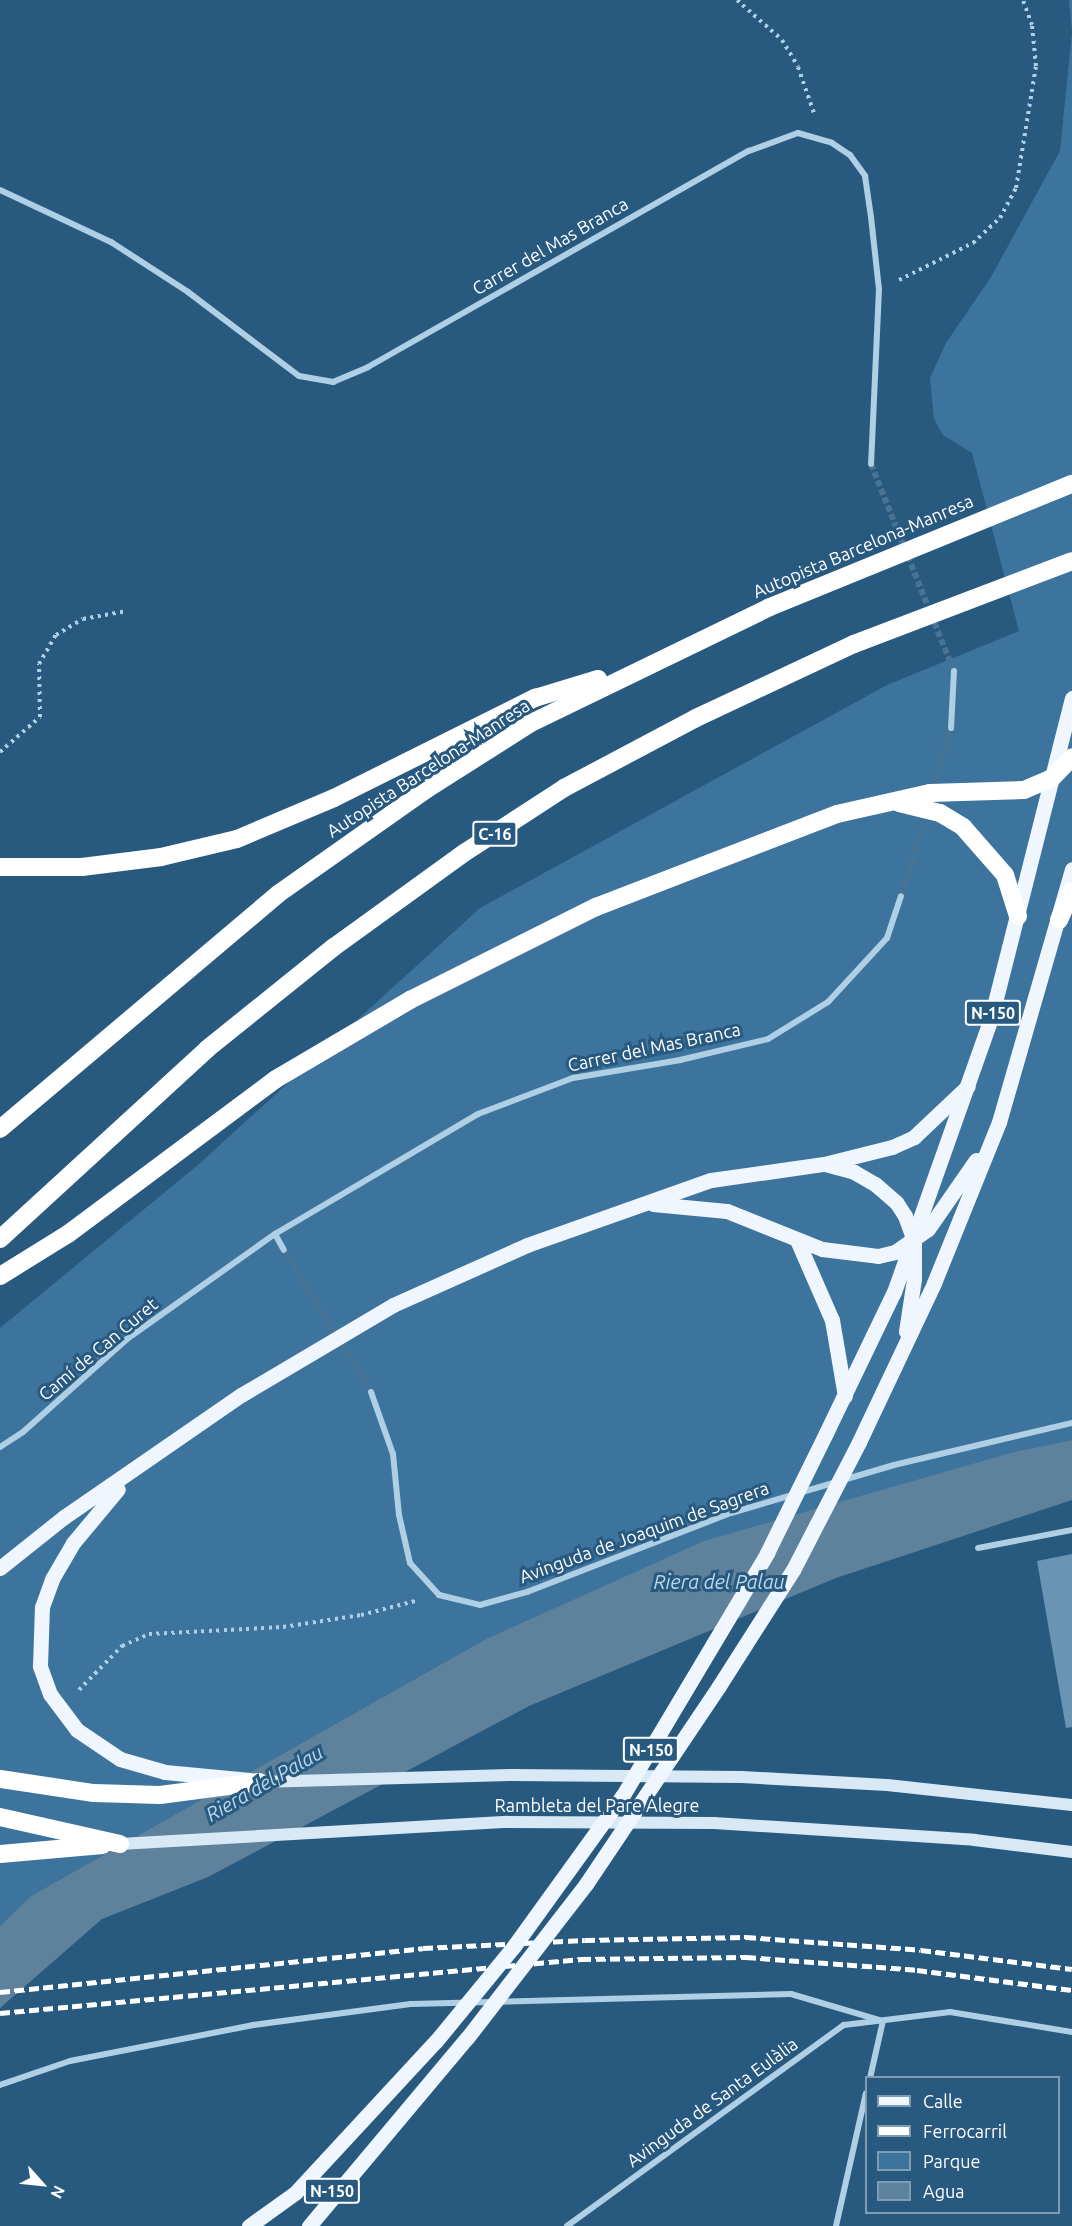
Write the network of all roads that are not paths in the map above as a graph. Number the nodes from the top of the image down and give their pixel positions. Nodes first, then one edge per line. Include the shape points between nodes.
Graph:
1 (0, 189) edge
2 (871, 464) tunnel mouth
3 (1072, 484) edge
4 (1072, 561) edge
5 (646, 664) junction
6 (954, 671) tunnel mouth
7 (1072, 698) edge
8 (951, 728) tunnel mouth
9 (1072, 757) edge
10 (1053, 778) junction
11 (898, 803) junction
12 (0, 867) edge
13 (1072, 869) edge
14 (1072, 891) edge
15 (901, 896) tunnel mouth
16 (1018, 916) junction
17 (1059, 920) junction
18 (968, 1086) junction
19 (999, 1122) junction
20 (0, 1129) edge
21 (824, 1164) junction
22 (651, 1204) junction
23 (275, 1234) junction
24 (0, 1239) edge
25 (797, 1240) junction
26 (914, 1241) junction
27 (284, 1250) tunnel mouth
28 (0, 1276) edge
29 (904, 1349) junction
30 (371, 1392) tunnel mouth
31 (844, 1396) junction
32 (1072, 1423) edge
33 (0, 1447) edge
34 (141, 1466) junction
35 (1072, 1530) edge
36 (978, 1548) dead end
37 (0, 1568) edge
38 (0, 1779) edge
39 (259, 1782) junction
40 (1072, 1805) edge
41 (0, 1817) edge
42 (120, 1844) junction
43 (1072, 1852) edge
44 (0, 1854) edge
45 (883, 2021) junction
46 (1072, 2032) edge
47 (870, 2076) edge
48 (0, 2085) edge
49 (865, 2102) edge
50 (366, 2156) junction
51 (295, 2193) junction
52 (249, 2226) edge
53 (261, 2226) edge
54 (298, 2226) edge
55 (309, 2226) edge
56 (567, 2226) edge
57 (836, 2226) edge

1 - 2 street, Carrer del Mas Branca via 111,242 188,292 299,376 333,382 368,367 769,141 798,133 832,143 850,155 865,176 879,289
3 - 5 highway, Autopista Barcelona-Manresa via 770,607
4 - 24 highway, C-16 via 854,644 696,718 564,788 464,853 334,947 207,1049
5 - 12 highway via 535,698 334,798 237,839 161,857 82,867
5 - 20 highway, Autopista Barcelona-Manresa via 529,724 424,791 278,894
6 - 8 street
7 - 10 main road, N-150
9 - 10 highway
10 - 11 highway via 1024,790 930,793
10 - 16 main road, N-150
11 - 16 highway via 940,813 963,827 1005,875
11 - 28 highway via 837,814 596,907 410,1000 276,1079 68,1234
13 - 17 main road, N-150
14 - 17 highway
15 - 23 street, Carrer del Mas Branca via 887,938 828,1002 768,1038 680,1060 573,1078 478,1114
16 - 18 main road, N-150
17 - 19 main road, N-150
18 - 21 main road via 914,1137 881,1151
18 - 26 main road, N-150
19 - 26 main road via 940,1215
19 - 29 main road, N-150
21 - 22 main road via 711,1180
21 - 26 main road via 854,1172 875,1184 896,1202
22 - 25 main road via 748,1216
22 - 34 main road via 527,1245 393,1305 278,1372
23 - 27 street
23 - 33 street, Camí de Can Curet via 127,1340
25 - 26 main road via 849,1255 878,1256
25 - 31 main road via 832,1320
26 - 29 main road via 914,1279
26 - 31 main road, N-150
29 - 50 main road, N-150, bridge via 793,1570 719,1686 586,1884 467,2038
30 - 32 street, Avinguda de Joaquim de Sagrera via 393,1454 399,1515 410,1563 440,1595 480,1605 527,1592 731,1513 894,1465
31 - 51 main road, N-150, bridge via 767,1553 623,1795 522,1937 436,2042
34 - 37 main road via 64,1517
34 - 39 main road, bridge via 99,1508 52,1579 42,1607 39,1638 40,1666 50,1694 76,1730 120,1759 165,1772 213,1774
35 - 36 street
38 - 39 highway, bridge via 94,1793 160,1795
39 - 40 main road, Rambleta del Pare Alegre via 606,1775 805,1779
41 - 42 highway
42 - 43 main road, Rambleta del Pare Alegre via 507,1822 714,1823 974,1839
42 - 44 highway
45 - 46 street, Avinguda de Santa Eulàlia via 950,2012
45 - 47 street
45 - 48 street via 791,1994 411,2004 253,2025 70,2061
45 - 56 street, Avinguda de Santa Eulàlia via 844,2025
49 - 57 street
50 - 54 main road, N-150
50 - 55 main road
51 - 52 main road
51 - 53 main road, N-150

